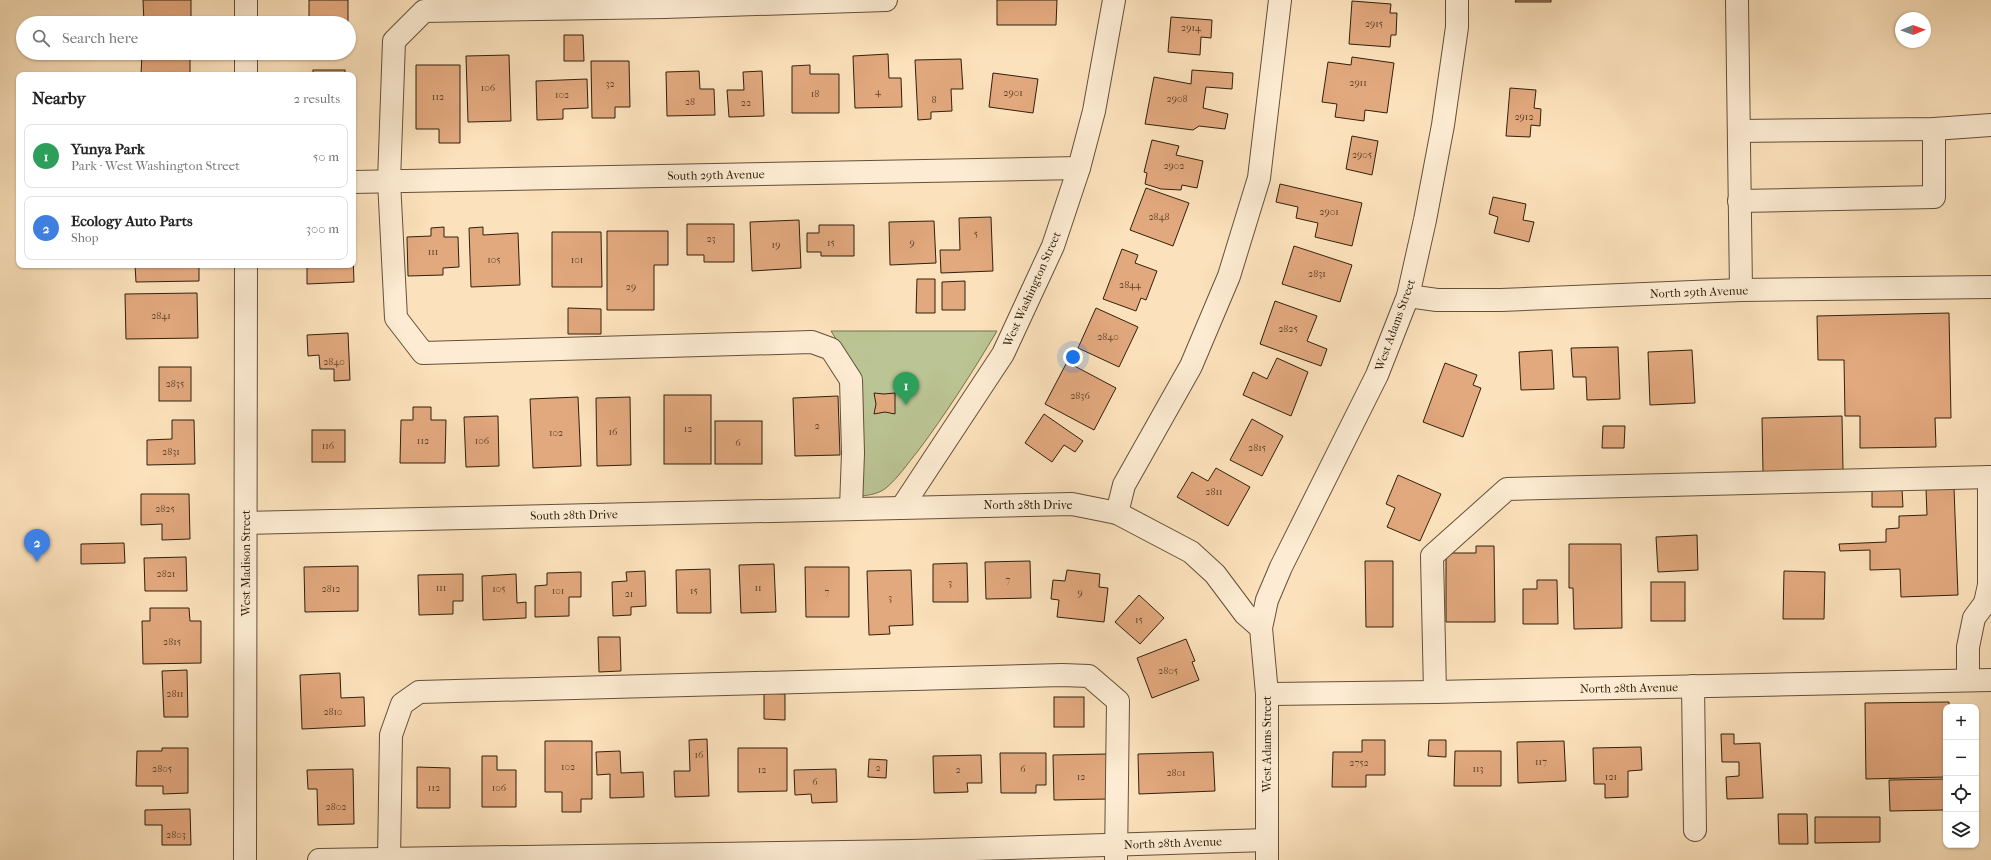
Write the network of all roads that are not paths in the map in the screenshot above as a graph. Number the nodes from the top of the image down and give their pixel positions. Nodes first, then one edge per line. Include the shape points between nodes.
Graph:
1 (246, 0) edge
2 (886, 0) edge
3 (1114, 0) edge
4 (1280, 0) edge
5 (1457, 0) edge
6 (1736, 0) edge
7 (246, 16) edge
8 (246, 60) edge
9 (246, 72) edge
10 (1991, 125) edge
11 (1934, 129) junction
12 (1739, 132) junction
13 (1079, 168) junction
14 (389, 181) junction
15 (356, 182) edge
16 (1739, 201) junction
17 (246, 268) edge
18 (1991, 287) edge
19 (1741, 290) junction
20 (1408, 296) junction
21 (1990, 477) edge
22 (902, 507) junction
23 (851, 508) junction
24 (1117, 513) junction
25 (246, 523) junction
26 (1261, 628) junction
27 (1968, 680) junction
28 (1991, 680) edge
29 (1693, 686) junction
30 (1435, 692) junction
31 (1267, 694) junction
32 (1695, 830) dead end
33 (1267, 850) edge
34 (1116, 852) edge
35 (245, 860) edge
36 (319, 860) edge
37 (389, 860) edge

1 - 7 street
2 - 14 street via 424,11 394,41
3 - 13 street, West Washington Street via 1094,111
4 - 24 street via 1258,178 1229,276 1191,366 1124,485
5 - 20 street, West Adams Street via 1457,27 1443,125
6 - 12 street
8 - 9 street
10 - 11 street
11 - 12 street
11 - 16 street via 1934,197
12 - 16 street
13 - 14 street, South 29th Avenue
13 - 22 street, West Washington Street via 1053,246 1003,354
14 - 15 street, South 29th Avenue
14 - 23 street via 396,318 423,353 812,342 831,349 851,380
16 - 19 street
17 - 25 street, West Madison Street
18 - 19 street, North 29th Avenue
19 - 20 street, North 29th Avenue via 1501,300 1437,300
20 - 26 street, West Adams Street via 1377,376 1281,567 1267,600
21 - 27 street via 1989,585 1985,603 1974,618 1968,646
21 - 30 street via 1507,489 1432,556
22 - 23 street, South 28th Drive
22 - 24 street, North 28th Drive via 1072,504
23 - 25 street, South 28th Drive
24 - 26 street, North 28th Drive via 1191,552 1215,574 1245,614
25 - 35 street, West Madison Street
26 - 31 street, West Adams Street
27 - 28 street, North 28th Avenue
27 - 29 street, North 28th Avenue
29 - 30 street, North 28th Avenue
29 - 32 street
30 - 31 street, North 28th Avenue
31 - 33 street, West Adams Street
33 - 34 street, North 28th Avenue
34 - 37 street, North 28th Avenue via 912,851
34 - 37 street via 1118,701 1089,676 1062,675 419,692 402,704 391,735
36 - 37 street, North 28th Avenue

